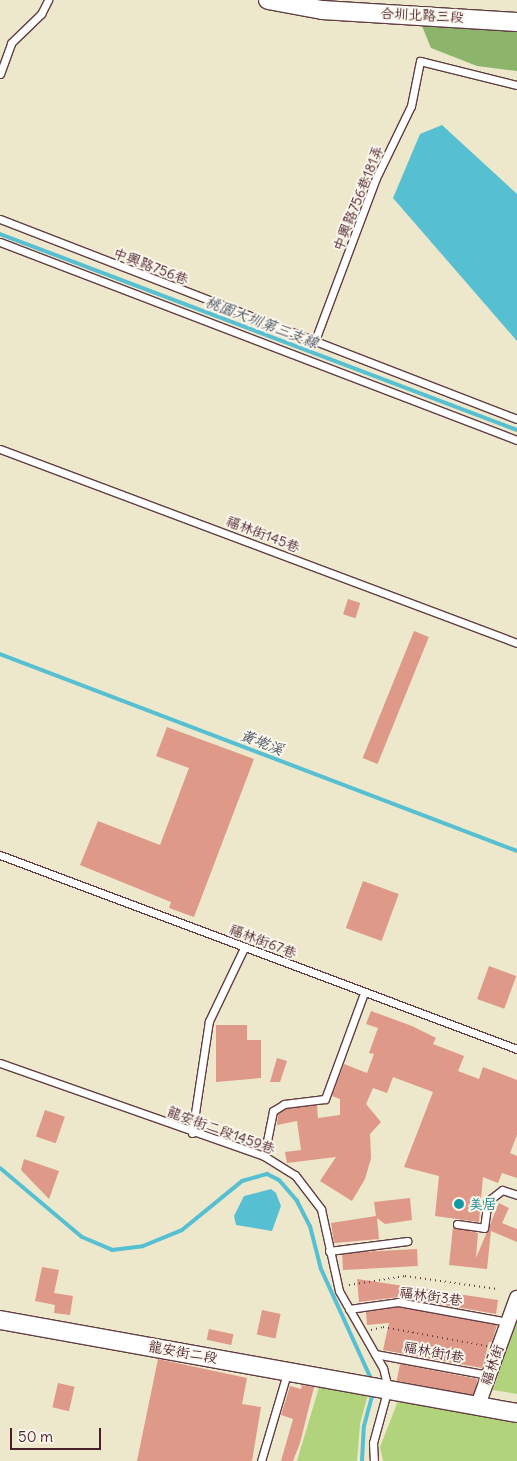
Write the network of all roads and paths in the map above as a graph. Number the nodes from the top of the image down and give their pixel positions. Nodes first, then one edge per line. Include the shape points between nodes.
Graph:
1 (48, 0) edge
2 (268, 0) edge
3 (517, 22) edge
4 (0, 74) edge
5 (517, 85) edge
6 (0, 219) edge
7 (0, 242) edge
8 (314, 343) junction
9 (517, 419) edge
10 (517, 440) edge
11 (0, 449) edge
12 (517, 643) edge
13 (0, 855) edge
14 (244, 948) junction
15 (364, 993) junction
16 (517, 1049) edge
17 (0, 1062) edge
18 (192, 1133) junction
19 (264, 1156) junction
20 (517, 1195) edge
21 (457, 1224) dead end
22 (407, 1242) dead end
23 (329, 1251) junction
24 (348, 1283) dead end
25 (497, 1290) dead end
26 (517, 1298) edge
27 (349, 1309) junction
28 (0, 1320) edge
29 (508, 1322) junction
30 (374, 1329) dead end
31 (491, 1347) dead end
32 (375, 1354) junction
33 (287, 1370) junction
34 (488, 1376) junction
35 (388, 1388) junction
36 (478, 1405) junction
37 (517, 1413) edge
38 (261, 1461) edge
39 (374, 1461) edge

1 - 4 lane via 40,14 11,43
2 - 3 street, 合圳北路三段 via 322,10
5 - 8 lane, 中興路756巷181弄 via 420,61 411,106 376,178
6 - 8 lane, 中興路756巷
7 - 10 lane
8 - 9 lane, 中興路756巷
11 - 12 lane, 福林街145巷
13 - 14 lane, 福林街67巷
14 - 15 lane, 福林街67巷
14 - 18 lane via 209,1021
15 - 16 lane, 福林街67巷
15 - 19 lane via 325,1099 284,1104 273,1111
17 - 18 lane, 龍安街二段1459巷
18 - 19 lane, 龍安街二段1459巷
19 - 23 lane, 龍安街二段1459巷 via 295,1175 321,1209
20 - 21 lane via 502,1190 488,1201 484,1228
22 - 23 lane
23 - 27 lane, 龍安街二段1459巷 via 339,1291
24 - 25 path via 405,1276
26 - 29 street, 福林街
27 - 29 lane, 福林街3巷 via 398,1302
27 - 32 lane, 龍安街二段1459巷
28 - 33 street, 龍安街二段
29 - 34 street, 福林街
30 - 31 path via 383,1327
32 - 34 lane, 福林街1巷
32 - 35 lane, 龍安街二段1459巷
33 - 35 street, 龍安街二段
33 - 38 lane
34 - 36 street, 福林街
35 - 36 street
35 - 39 lane via 373,1443
36 - 37 street

